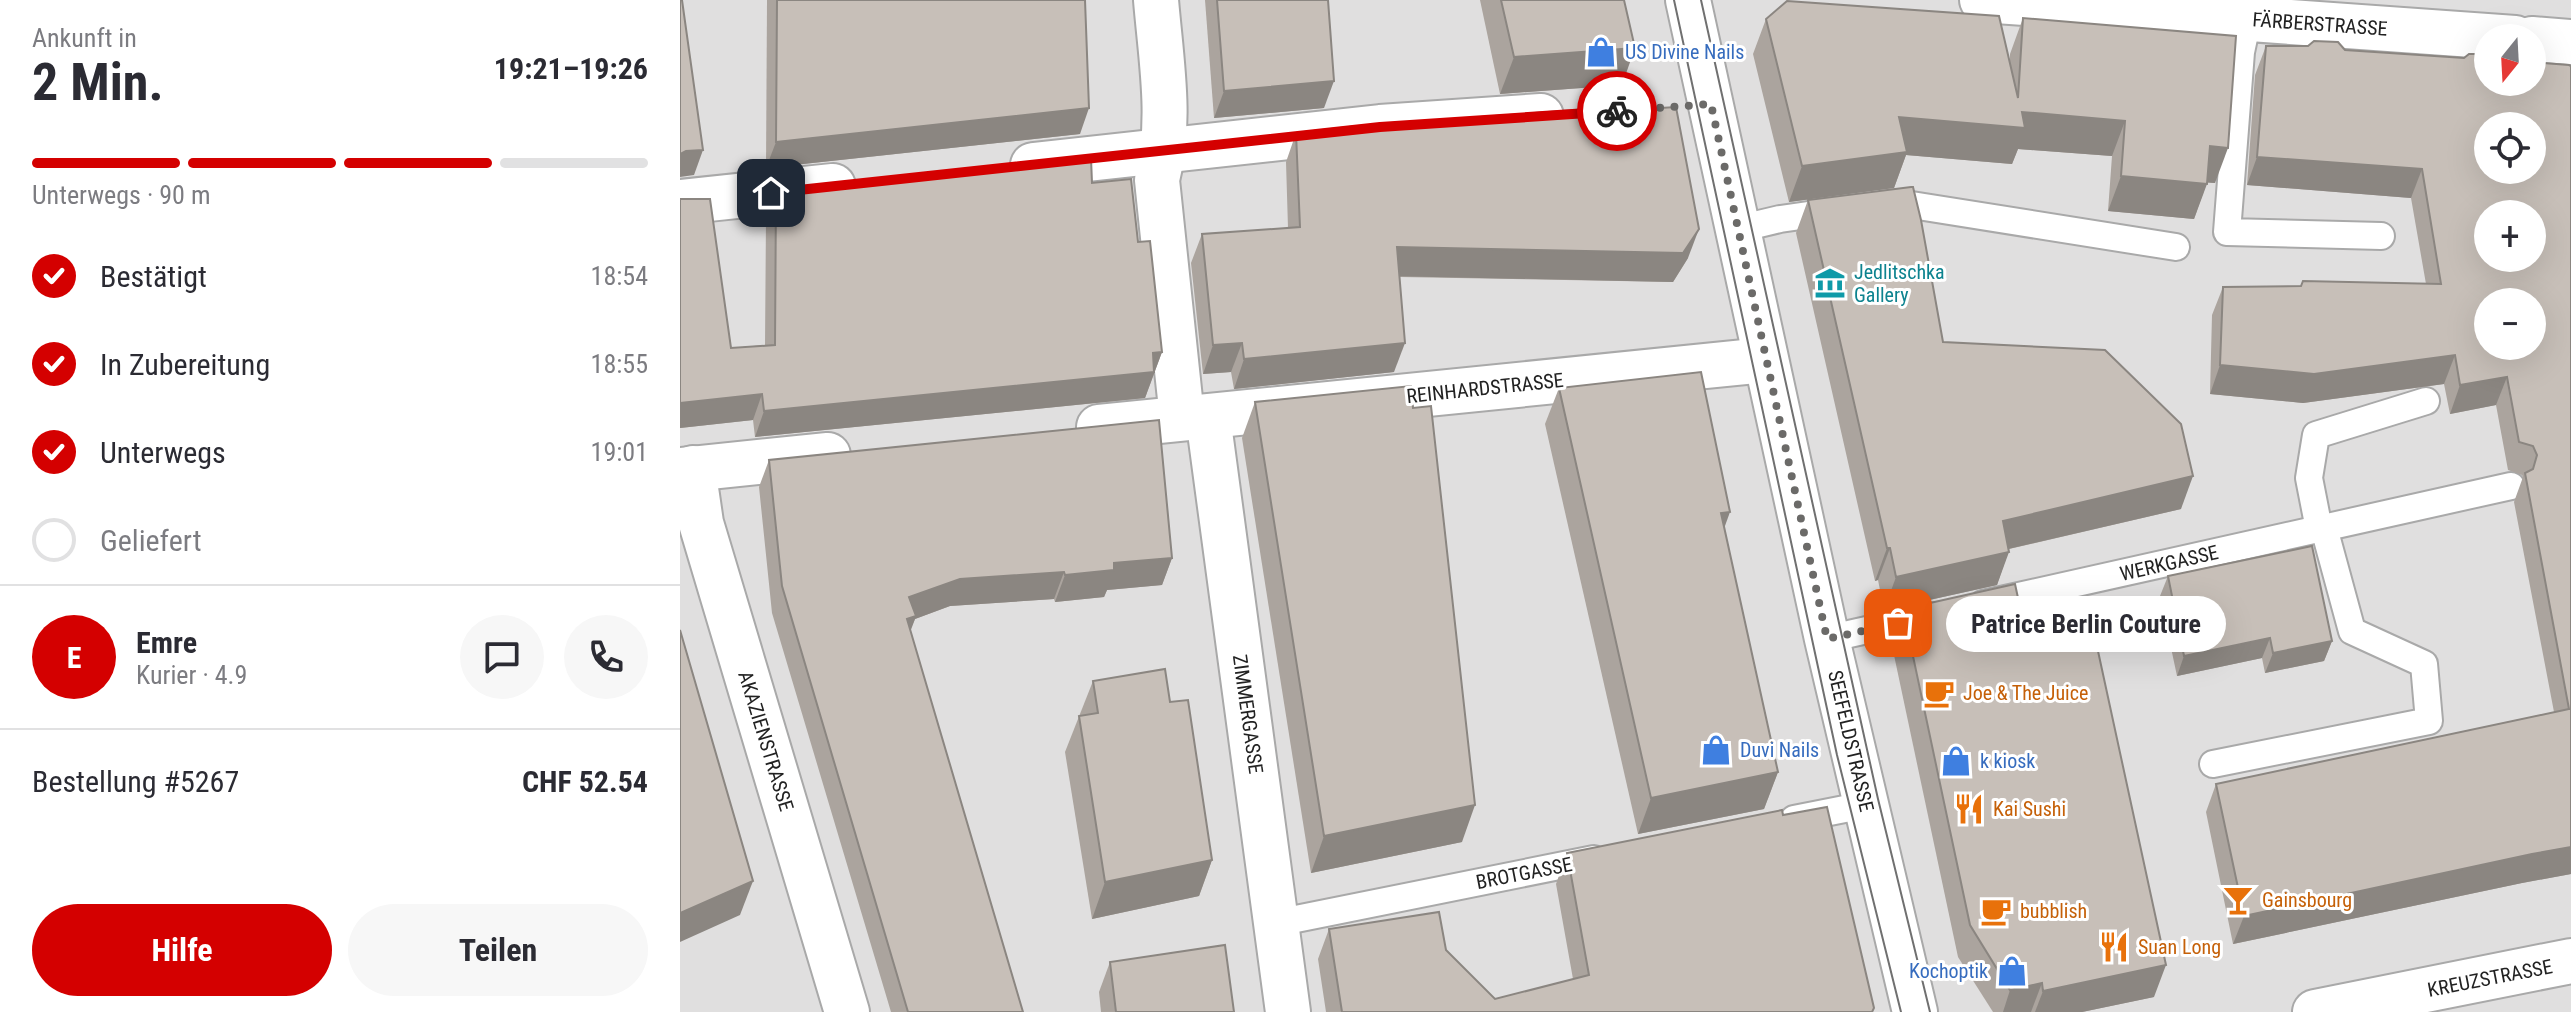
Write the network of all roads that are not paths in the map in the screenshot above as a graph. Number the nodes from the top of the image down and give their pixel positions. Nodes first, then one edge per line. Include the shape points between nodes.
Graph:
1 (1156, 0) edge
2 (1688, 0) edge
3 (1982, 0) edge
4 (2248, 19) junction
5 (2474, 35) edge
6 (2546, 40) edge
7 (2571, 42) edge
8 (1588, 113) edge
9 (1164, 151) junction
10 (1002, 168) edge
11 (878, 181) edge
12 (680, 202) edge
13 (1738, 229) junction
14 (2381, 236) dead end
15 (2176, 247) dead end
16 (1765, 360) junction
17 (2426, 401) dead end
18 (1195, 418) junction
19 (1067, 430) edge
20 (865, 451) edge
21 (686, 469) edge
22 (2511, 486) dead end
23 (2322, 528) junction
24 (1827, 639) junction
25 (2213, 764) dead end
26 (1865, 805) junction
27 (1764, 825) edge
28 (1611, 856) edge
29 (1276, 923) junction
30 (2571, 961) edge
31 (847, 1012) edge
32 (1288, 1012) edge
33 (1915, 1012) edge
34 (2315, 1012) edge

1 - 9 street, ZIMMERGASSE
2 - 13 street, SEEFELDSTRASSE via 1693,106
3 - 4 street, FÄRBERSTRASSE
4 - 5 street, FÄRBERSTRASSE
4 - 14 lane via 2227,232
6 - 7 street
8 - 9 street via 1380,127
9 - 10 street
9 - 18 street, ZIMMERGASSE via 1157,180
11 - 12 street
13 - 15 lane via 1899,203
13 - 16 street, SEEFELDSTRASSE
16 - 18 street, REINHARDSTRASSE
16 - 24 street, SEEFELDSTRASSE
17 - 23 lane via 2316,435 2309,478
18 - 19 street, REINHARDSTRASSE
18 - 29 street, ZIMMERGASSE
20 - 21 street
21 - 31 street, AKAZIENSTRASSE
22 - 23 lane, WERKGASSE
23 - 24 lane, WERKGASSE
23 - 25 lane via 2352,631 2424,664 2429,721
24 - 26 street, SEEFELDSTRASSE
26 - 27 lane
26 - 33 street, SEEFELDSTRASSE
28 - 29 lane, BROTGASSE
29 - 32 street, ZIMMERGASSE
30 - 34 street, KREUZSTRASSE

